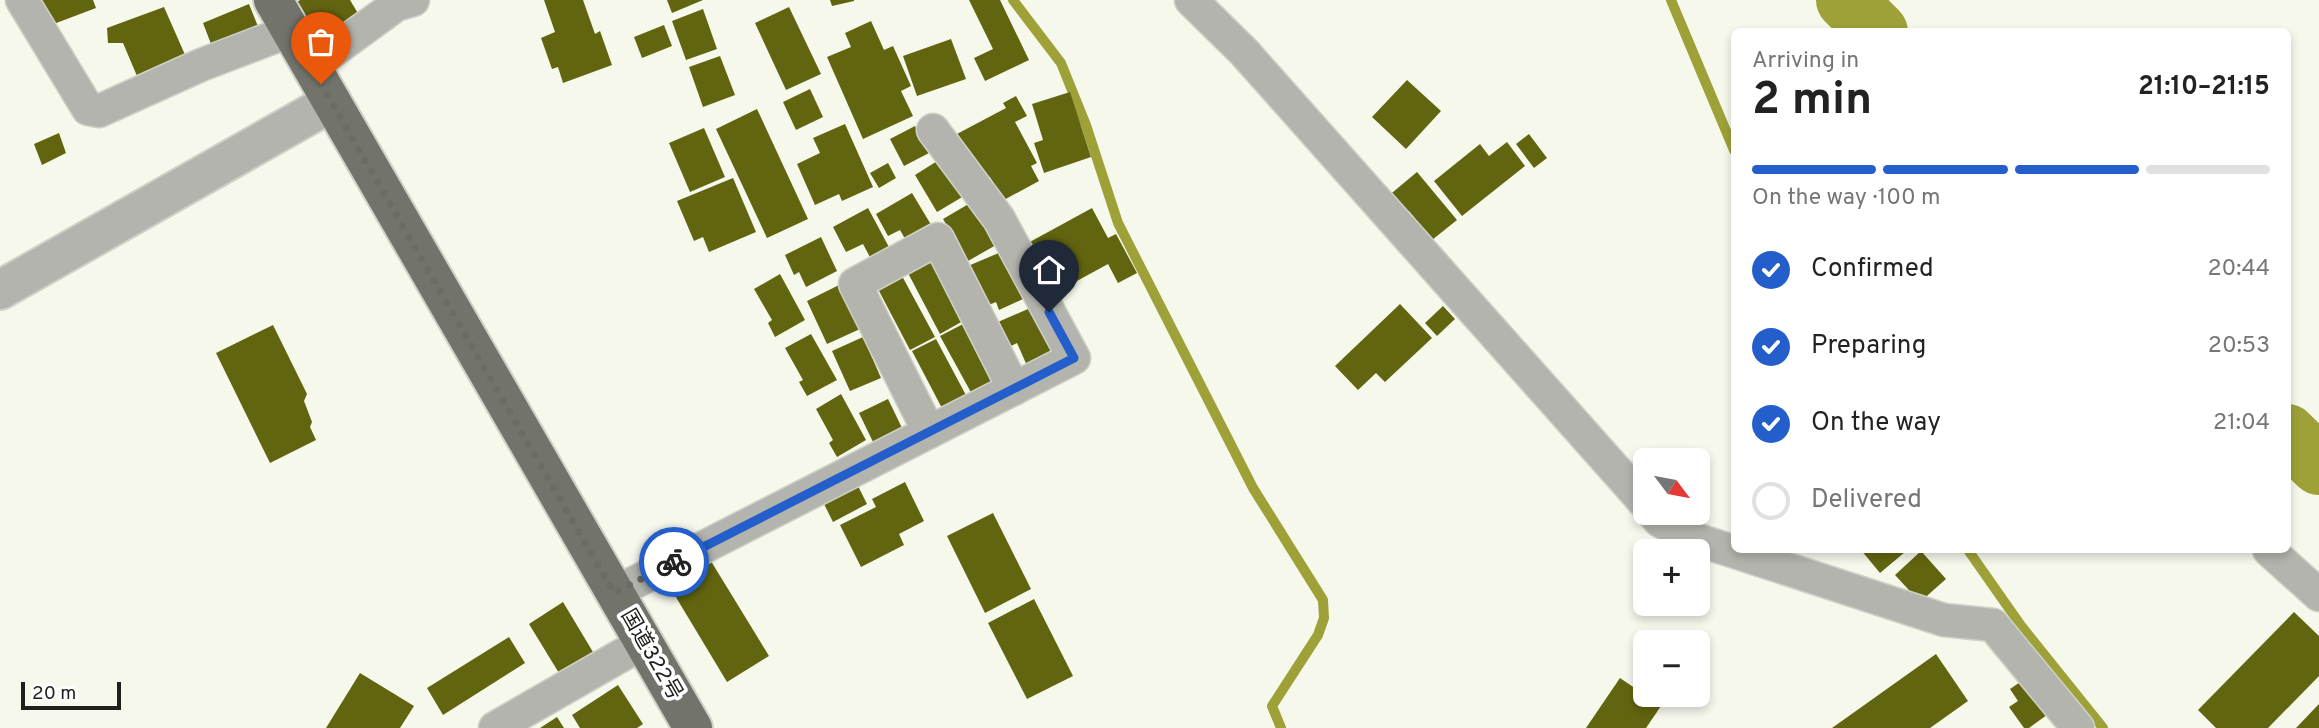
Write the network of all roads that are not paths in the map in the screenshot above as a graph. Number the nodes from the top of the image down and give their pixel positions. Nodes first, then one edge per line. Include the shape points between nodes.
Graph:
1 (22, 0) edge
2 (414, 0) edge
3 (1191, 0) edge
4 (281, 15) edge
5 (311, 67) junction
6 (332, 102) junction
7 (933, 130) dead end
8 (0, 290) edge
9 (1014, 388) junction
10 (929, 432) junction
11 (1633, 489) edge
12 (1668, 525) edge
13 (1731, 551) edge
14 (1738, 553) edge
15 (2272, 553) edge
16 (614, 593) junction
17 (2319, 595) edge
18 (643, 643) junction
19 (688, 726) edge
20 (495, 728) edge
21 (2078, 728) edge

1 - 4 street via 88,109 99,111 201,65
2 - 5 street via 396,5
3 - 11 street via 1244,52
4 - 5 highway, 国道322号
5 - 6 highway, 国道322号
6 - 8 street
6 - 16 highway, 国道322号
7 - 9 street via 999,219 1074,358
9 - 10 street
9 - 10 street via 938,239 855,284
10 - 16 street
12 - 13 street
14 - 21 street via 1944,620 1993,625
15 - 17 street
16 - 18 highway, 国道322号
18 - 19 highway, 国道322号
18 - 20 street

